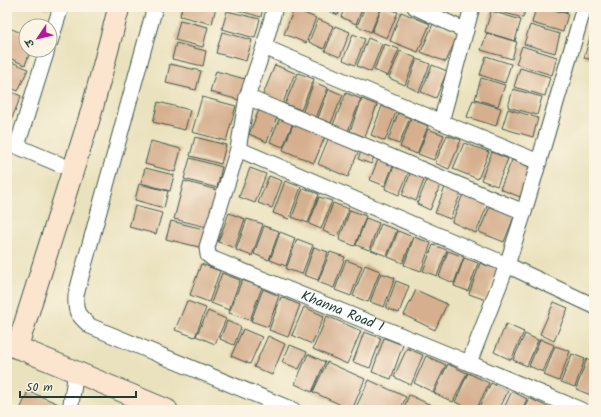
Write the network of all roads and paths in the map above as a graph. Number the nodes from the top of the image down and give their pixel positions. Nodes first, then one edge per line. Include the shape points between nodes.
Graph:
1 (61, 7) edge
2 (119, 7) edge
3 (154, 7) edge
4 (275, 7) edge
5 (415, 7) edge
6 (472, 7) edge
7 (584, 7) edge
8 (58, 18) edge
9 (466, 31) junction
10 (264, 47) junction
11 (45, 58) edge
12 (247, 96) junction
13 (441, 122) junction
14 (12, 144) edge
15 (238, 149) junction
16 (539, 162) junction
17 (73, 170) junction
18 (524, 212) junction
19 (507, 265) junction
20 (594, 306) edge
21 (12, 346) edge
22 (469, 363) junction
23 (76, 372) junction
24 (70, 410) edge
25 (167, 410) edge
26 (293, 410) edge
27 (581, 410) edge

1 - 8 street
2 - 17 street
3 - 26 street via 76,295 75,308 80,318 90,326
4 - 10 street
5 - 9 street
6 - 9 street
7 - 16 street
9 - 13 street
10 - 12 street
10 - 13 street
11 - 14 street
12 - 15 street
12 - 18 street
13 - 16 street
14 - 17 street
15 - 19 street
15 - 22 street, Khanna Road 1 via 207,247 208,255
16 - 18 street
17 - 21 street
18 - 19 street
19 - 20 street
19 - 22 street
21 - 23 street
22 - 27 street, Khanna Road 1
23 - 24 street
23 - 25 street

